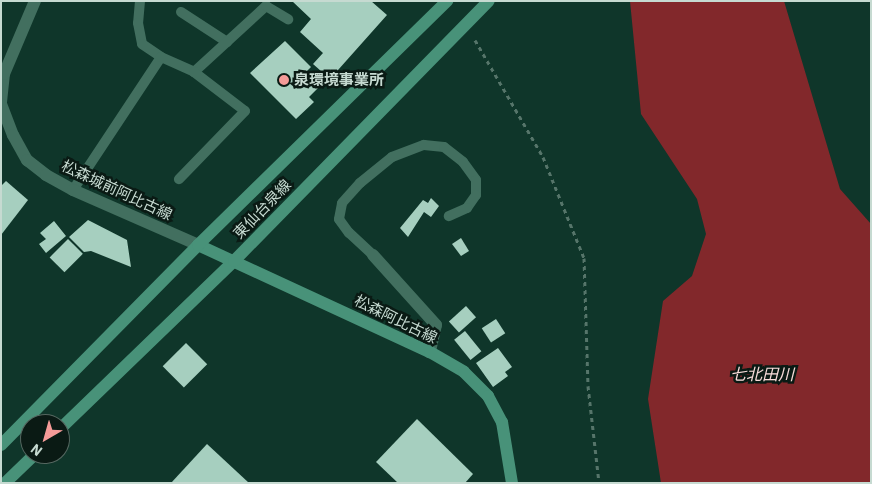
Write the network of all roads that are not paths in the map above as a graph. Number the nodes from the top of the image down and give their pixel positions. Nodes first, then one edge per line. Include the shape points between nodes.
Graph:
1 (35, 1) edge
2 (140, 1) edge
3 (447, 1) edge
4 (486, 4) edge
5 (181, 12) dead end
6 (288, 19) dead end
7 (227, 42) junction
8 (161, 57) junction
9 (194, 72) junction
10 (1, 103) edge
11 (180, 179) dead end
12 (73, 190) junction
13 (449, 216) dead end
14 (198, 245) junction
15 (373, 255) joint
16 (234, 261) junction
17 (430, 352) junction
18 (70, 419) edge
19 (1, 445) edge
20 (25, 464) edge
21 (5, 483) edge
22 (512, 483) edge

1 - 10 street, 松森城前阿比古線 via 4,74
2 - 8 lane via 138,23 142,44
3 - 14 street
4 - 16 street, 東仙台泉線
5 - 7 lane
6 - 7 lane via 266,6
7 - 9 lane
8 - 9 lane
8 - 12 lane
9 - 11 lane via 245,111
10 - 12 street, 松森城前阿比古線 via 27,160
12 - 14 street, 松森城前阿比古線
13 - 15 lane via 467,208 476,195 476,180 463,162 444,147 424,145 392,156 360,183 342,204 339,219
14 - 16 street, 松森阿比古線
14 - 19 street
15 - 17 street via 436,325
16 - 17 street, 松森阿比古線
16 - 18 street, 東仙台泉線
17 - 22 street, 松森阿比古線 via 464,372 488,396 502,422
20 - 21 street

